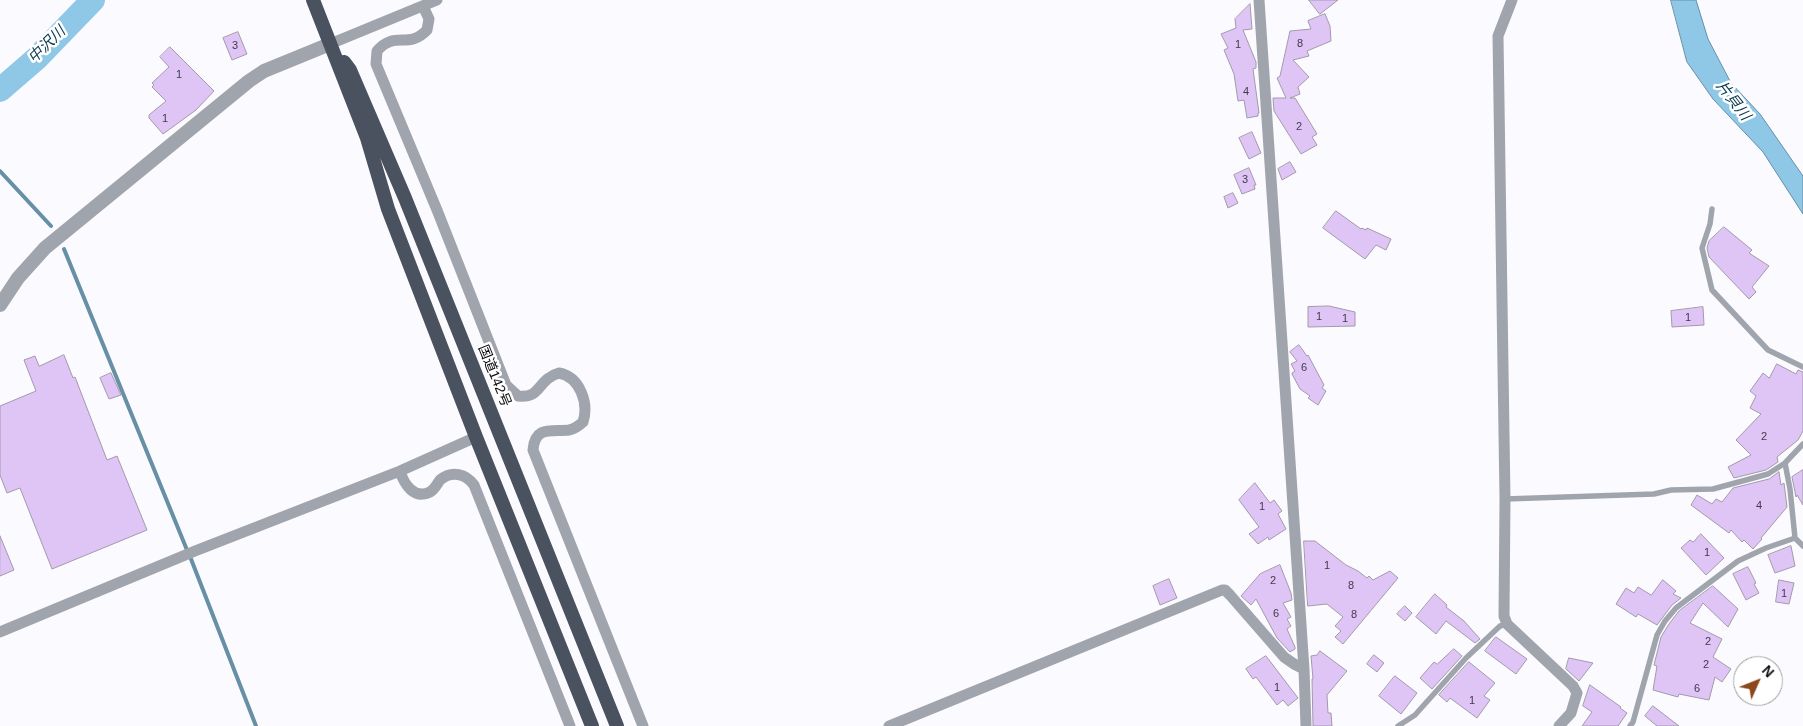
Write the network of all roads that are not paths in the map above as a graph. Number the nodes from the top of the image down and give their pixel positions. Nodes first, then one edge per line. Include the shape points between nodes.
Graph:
1 (313, 0) edge
2 (437, 0) edge
3 (1259, 0) edge
4 (1512, 0) edge
5 (423, 6) junction
6 (330, 44) junction
7 (1712, 209) dead end
8 (0, 305) edge
9 (1803, 367) edge
10 (476, 437) junction
11 (1803, 444) edge
12 (1785, 463) junction
13 (400, 471) junction
14 (1505, 499) junction
15 (1795, 538) junction
16 (1803, 546) edge
17 (1507, 624) junction
18 (0, 632) edge
19 (1304, 669) junction
20 (570, 726) edge
21 (592, 726) edge
22 (617, 726) edge
23 (643, 726) edge
24 (889, 726) edge
25 (1306, 726) edge
26 (1398, 726) edge
27 (1559, 726) edge
28 (1630, 726) edge

1 - 6 highway, 国道142号
2 - 5 street
3 - 19 street
4 - 14 street via 1498,36
5 - 6 street
5 - 23 street via 428,18 427,30 411,41 386,41 377,51 376,64 506,385 518,396 531,396 546,379 559,373 572,377 582,396 586,408 583,422 571,430 541,433 533,450
6 - 8 street via 249,81 45,248 18,278
6 - 10 highway, 国道142号 via 366,138 388,208
6 - 22 highway, 国道142号 via 350,70 406,198
7 - 9 lane via 1702,248 1712,290 1768,350
10 - 13 street
10 - 21 highway, 国道142号
11 - 12 lane
12 - 14 lane via 1768,474 1713,489
12 - 15 lane
13 - 18 street
13 - 20 street via 406,486 412,492 422,494 431,491 441,479 450,475 468,478 474,485
14 - 17 street via 1504,616
15 - 16 lane
15 - 28 lane via 1738,561 1676,608 1657,635
17 - 26 lane via 1500,626 1466,658 1415,715
17 - 27 street via 1577,693 1571,713
19 - 24 street via 1284,657 1222,590
19 - 25 street

